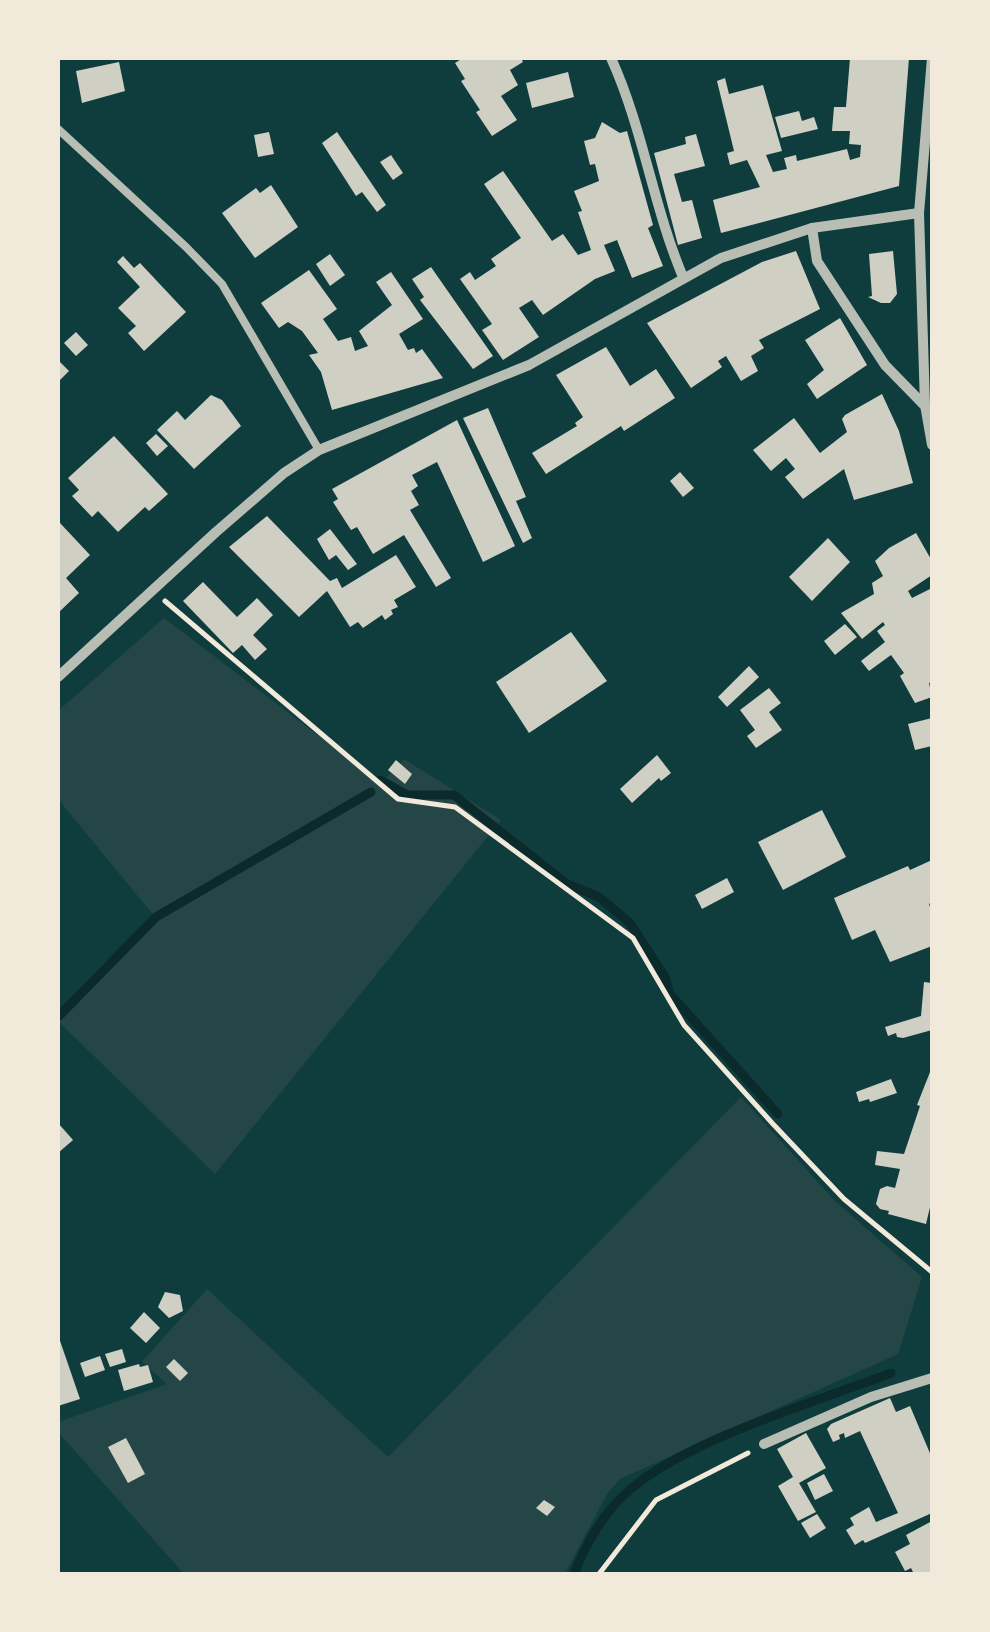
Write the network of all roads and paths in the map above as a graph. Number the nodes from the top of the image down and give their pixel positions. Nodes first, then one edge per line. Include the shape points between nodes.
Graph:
1 (611, 58) edge
2 (932, 58) edge
3 (58, 129) edge
4 (919, 213) junction
5 (812, 228) junction
6 (683, 278) junction
7 (925, 406) junction
8 (932, 446) edge
9 (319, 450) junction
10 (152, 590) junction
11 (58, 677) edge
12 (932, 1272) edge
13 (932, 1378) edge
14 (764, 1444) joint
15 (599, 1574) edge

1 - 6 street
2 - 4 street
3 - 9 lane via 222,284
4 - 5 street
4 - 7 street
5 - 6 street
5 - 7 street via 817,261 885,365
6 - 9 street via 530,366
7 - 8 street
9 - 10 street
10 - 11 street
10 - 12 path via 398,799 455,806 633,938 684,1025 772,1124 844,1198
13 - 14 street
14 - 15 path via 656,1500

